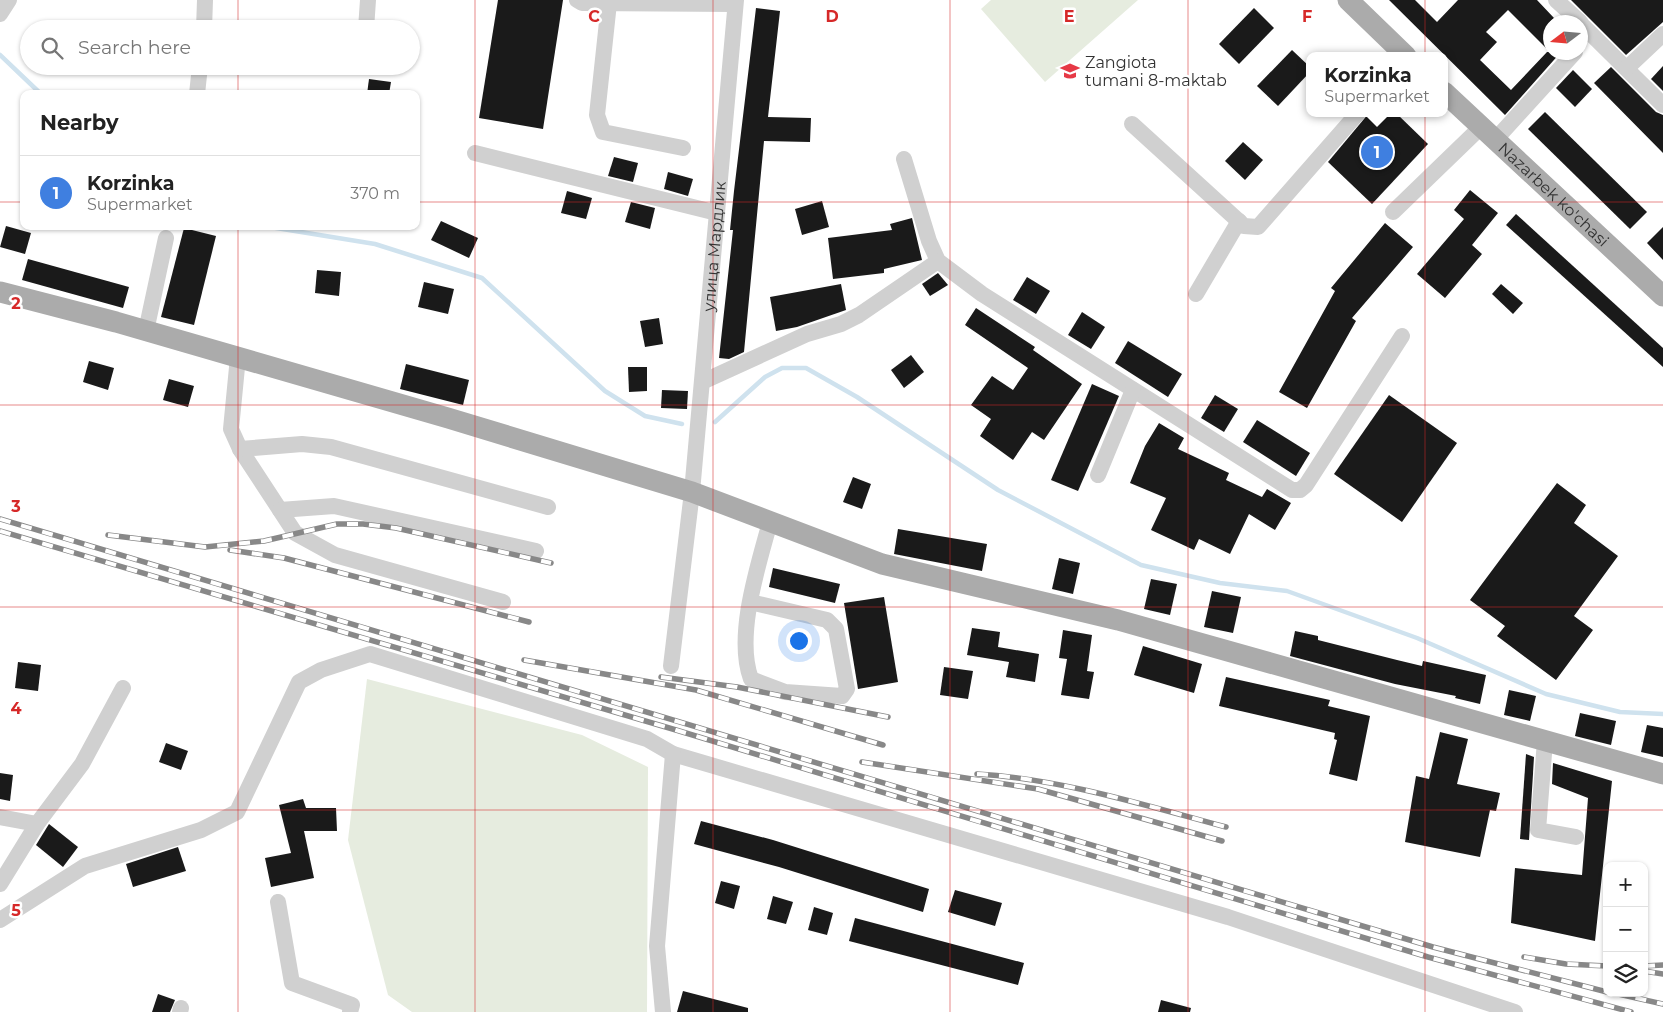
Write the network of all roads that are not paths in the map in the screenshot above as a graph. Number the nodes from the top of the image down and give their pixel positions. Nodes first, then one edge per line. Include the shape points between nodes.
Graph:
1 (9, 0) edge
2 (205, 0) edge
3 (368, 0) edge
4 (577, 0) edge
5 (1348, 0) edge
6 (1556, 0) edge
7 (735, 2) edge
8 (609, 3) junction
9 (0, 14) edge
10 (1572, 15) edge
11 (204, 20) edge
12 (367, 20) edge
13 (1588, 31) edge
14 (1663, 34) edge
15 (1402, 52) edge
16 (1567, 60) edge
17 (1627, 68) junction
18 (199, 75) edge
19 (197, 90) edge
20 (1448, 96) edge
21 (1663, 105) edge
22 (1354, 117) edge
23 (1132, 124) dead end
24 (1489, 133) junction
25 (683, 148) dead end
26 (475, 153) dead end
27 (904, 159) dead end
28 (1393, 212) dead end
29 (717, 213) junction
30 (1239, 221) junction
31 (166, 238) dead end
32 (938, 260) junction
33 (0, 292) edge
34 (1196, 294) dead end
35 (1663, 296) edge
36 (146, 331) junction
37 (1402, 336) dead end
38 (238, 357) junction
39 (702, 382) junction
40 (1133, 390) junction
41 (240, 449) junction
42 (1098, 475) dead end
43 (692, 492) junction
44 (548, 507) dead end
45 (280, 510) junction
46 (770, 522) junction
47 (536, 551) dead end
48 (503, 602) dead end
49 (750, 602) junction
50 (672, 666) dead end
51 (123, 688) dead end
52 (1545, 741) junction
53 (673, 754) junction
54 (1663, 774) edge
55 (0, 817) edge
56 (37, 824) junction
57 (1576, 837) dead end
58 (0, 884) edge
59 (278, 902) dead end
60 (0, 920) edge
61 (350, 1012) edge
62 (663, 1012) edge
63 (1515, 1012) edge

1 - 9 street
2 - 11 street
3 - 12 street
4 - 8 street
5 - 15 main road
6 - 10 street
7 - 8 street
7 - 29 street, улица Мардлик
8 - 25 street via 597,115 599,125 603,132
13 - 17 street
14 - 17 street
16 - 24 street
17 - 21 street
18 - 19 street
20 - 24 main road, Nazarbek ko'chasi
22 - 30 street via 1258,227 1244,226
23 - 30 street
24 - 28 street
24 - 35 main road, Nazarbek ko'chasi
26 - 29 street
27 - 32 street
29 - 39 street, улица Мардлик
30 - 34 street
31 - 36 street
32 - 39 street via 859,315 806,334
32 - 40 street via 982,294
33 - 36 main road
36 - 38 main road
37 - 40 street via 1300,490 1292,490
38 - 41 street via 231,429
38 - 43 main road
39 - 43 street, улица Мардлик
40 - 42 street
41 - 44 street via 302,444 331,447
41 - 45 street
43 - 46 main road
43 - 50 street, улица Мардлик
45 - 47 street via 334,506
45 - 48 street via 296,533 335,555
46 - 49 street
46 - 52 main road via 882,564 1118,620
49 - 49 street via 745,663 751,679 785,692 842,696 847,689 836,629 827,620
51 - 56 street via 82,764
52 - 54 main road
52 - 57 street via 1538,830
53 - 60 street via 647,739 370,654 321,670 299,682 237,812 201,830 86,866
53 - 62 street via 657,946
53 - 63 street via 1228,917
55 - 56 street
56 - 58 street
59 - 61 street via 292,983 352,1005

